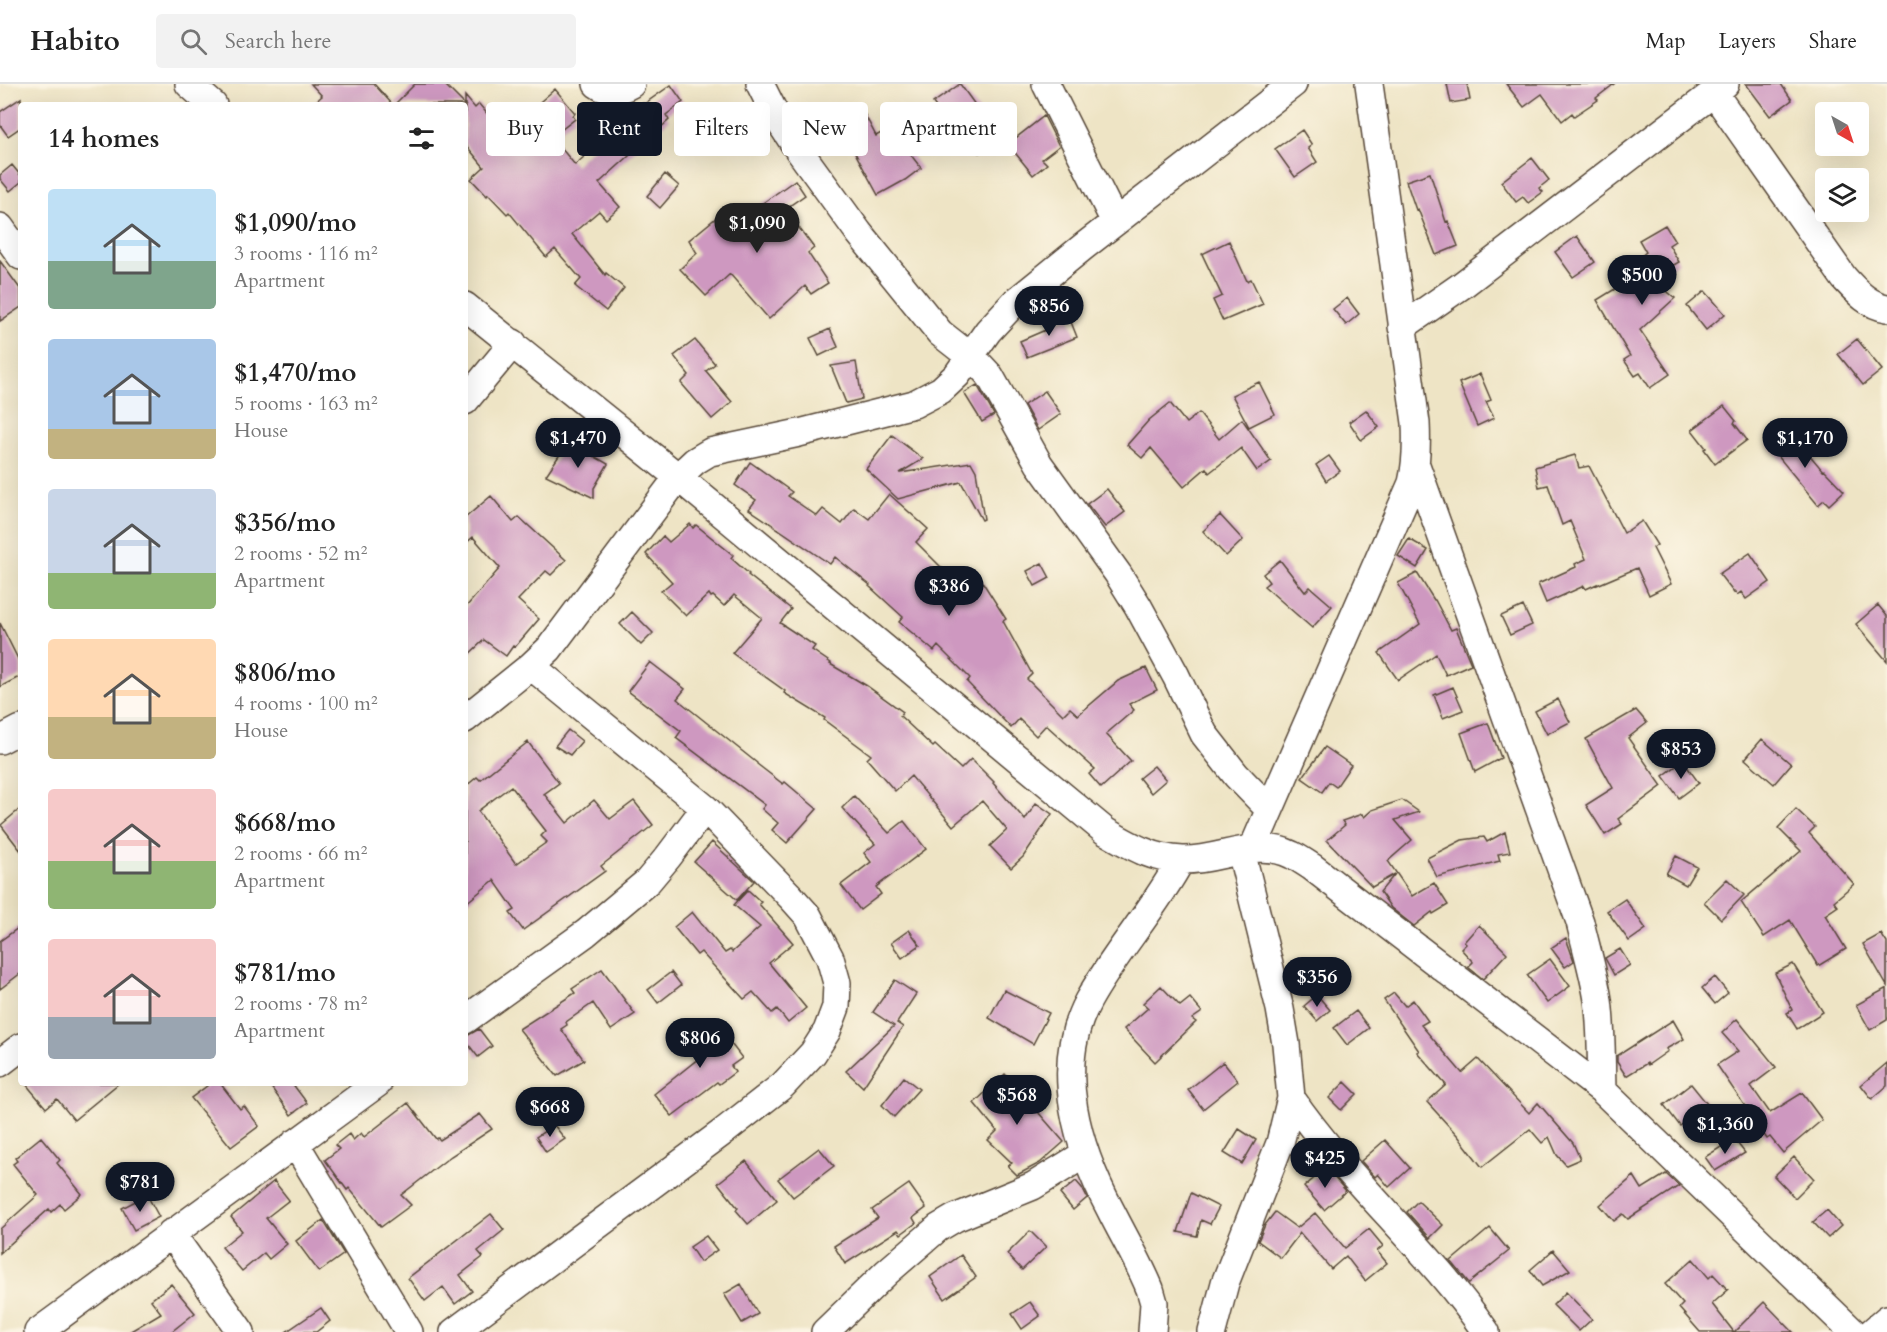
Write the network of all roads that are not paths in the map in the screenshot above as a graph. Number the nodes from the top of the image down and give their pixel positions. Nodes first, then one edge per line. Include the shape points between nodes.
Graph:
1 (189, 84) edge
2 (597, 84) edge
3 (631, 84) edge
4 (760, 84) edge
5 (1046, 84) edge
6 (1293, 84) edge
7 (1369, 84) edge
8 (1719, 88) edge
9 (210, 102) edge
10 (1115, 222) junction
11 (0, 227) edge
12 (18, 252) edge
13 (468, 308) edge
14 (1887, 308) edge
15 (1402, 327) junction
16 (513, 344) junction
17 (969, 356) junction
18 (468, 397) edge
19 (1416, 465) junction
20 (678, 477) junction
21 (531, 666) junction
22 (468, 717) edge
23 (18, 731) edge
24 (0, 740) edge
25 (705, 808) junction
26 (1269, 809) junction
27 (1247, 849) junction
28 (1181, 860) junction
29 (468, 1018) edge
30 (18, 1049) edge
31 (0, 1063) edge
32 (374, 1086) edge
33 (1602, 1090) junction
34 (1291, 1098) junction
35 (295, 1143) junction
36 (1085, 1154) junction
37 (171, 1233) junction
38 (1887, 1319) edge
39 (38, 1332) edge
40 (241, 1332) edge
41 (409, 1332) edge
42 (454, 1332) edge
43 (825, 1332) edge
44 (1152, 1332) edge
45 (1212, 1332) edge
46 (1486, 1332) edge
47 (1853, 1332) edge
48 (1872, 1332) edge

1 - 9 street
2 - 3 street via 613,91
4 - 17 street via 795,145 859,233 940,333
5 - 10 street
6 - 10 street
7 - 15 street
8 - 14 street via 1844,278 1864,299
8 - 15 street via 1471,279
10 - 17 street via 1014,303
11 - 12 street
13 - 16 street
15 - 19 street via 1416,423
16 - 18 street
16 - 20 street
17 - 20 street via 950,383 914,404 710,452
17 - 26 street via 990,376 1039,464 1138,606 1204,734
19 - 26 street via 1412,483
19 - 33 street via 1580,922 1598,1000
20 - 21 street via 561,634
20 - 28 street via 1105,831 1138,850
21 - 22 street
21 - 25 street
23 - 24 street
25 - 29 street via 648,881 586,933
25 - 42 street via 808,916 824,942 837,984 836,1007 827,1031 813,1053 783,1085
26 - 27 street
27 - 28 street
27 - 33 street via 1271,848 1312,867
27 - 34 street via 1280,1009
28 - 36 street via 1167,887 1104,976 1078,1025 1071,1075
30 - 31 street
32 - 35 street
33 - 47 street
34 - 45 street via 1280,1143 1225,1283
34 - 46 street via 1338,1160 1466,1304
35 - 37 street
35 - 41 street
36 - 43 street via 1033,1186 938,1228
36 - 44 street via 1150,1289 1154,1303
37 - 39 street
37 - 40 street
38 - 48 street

